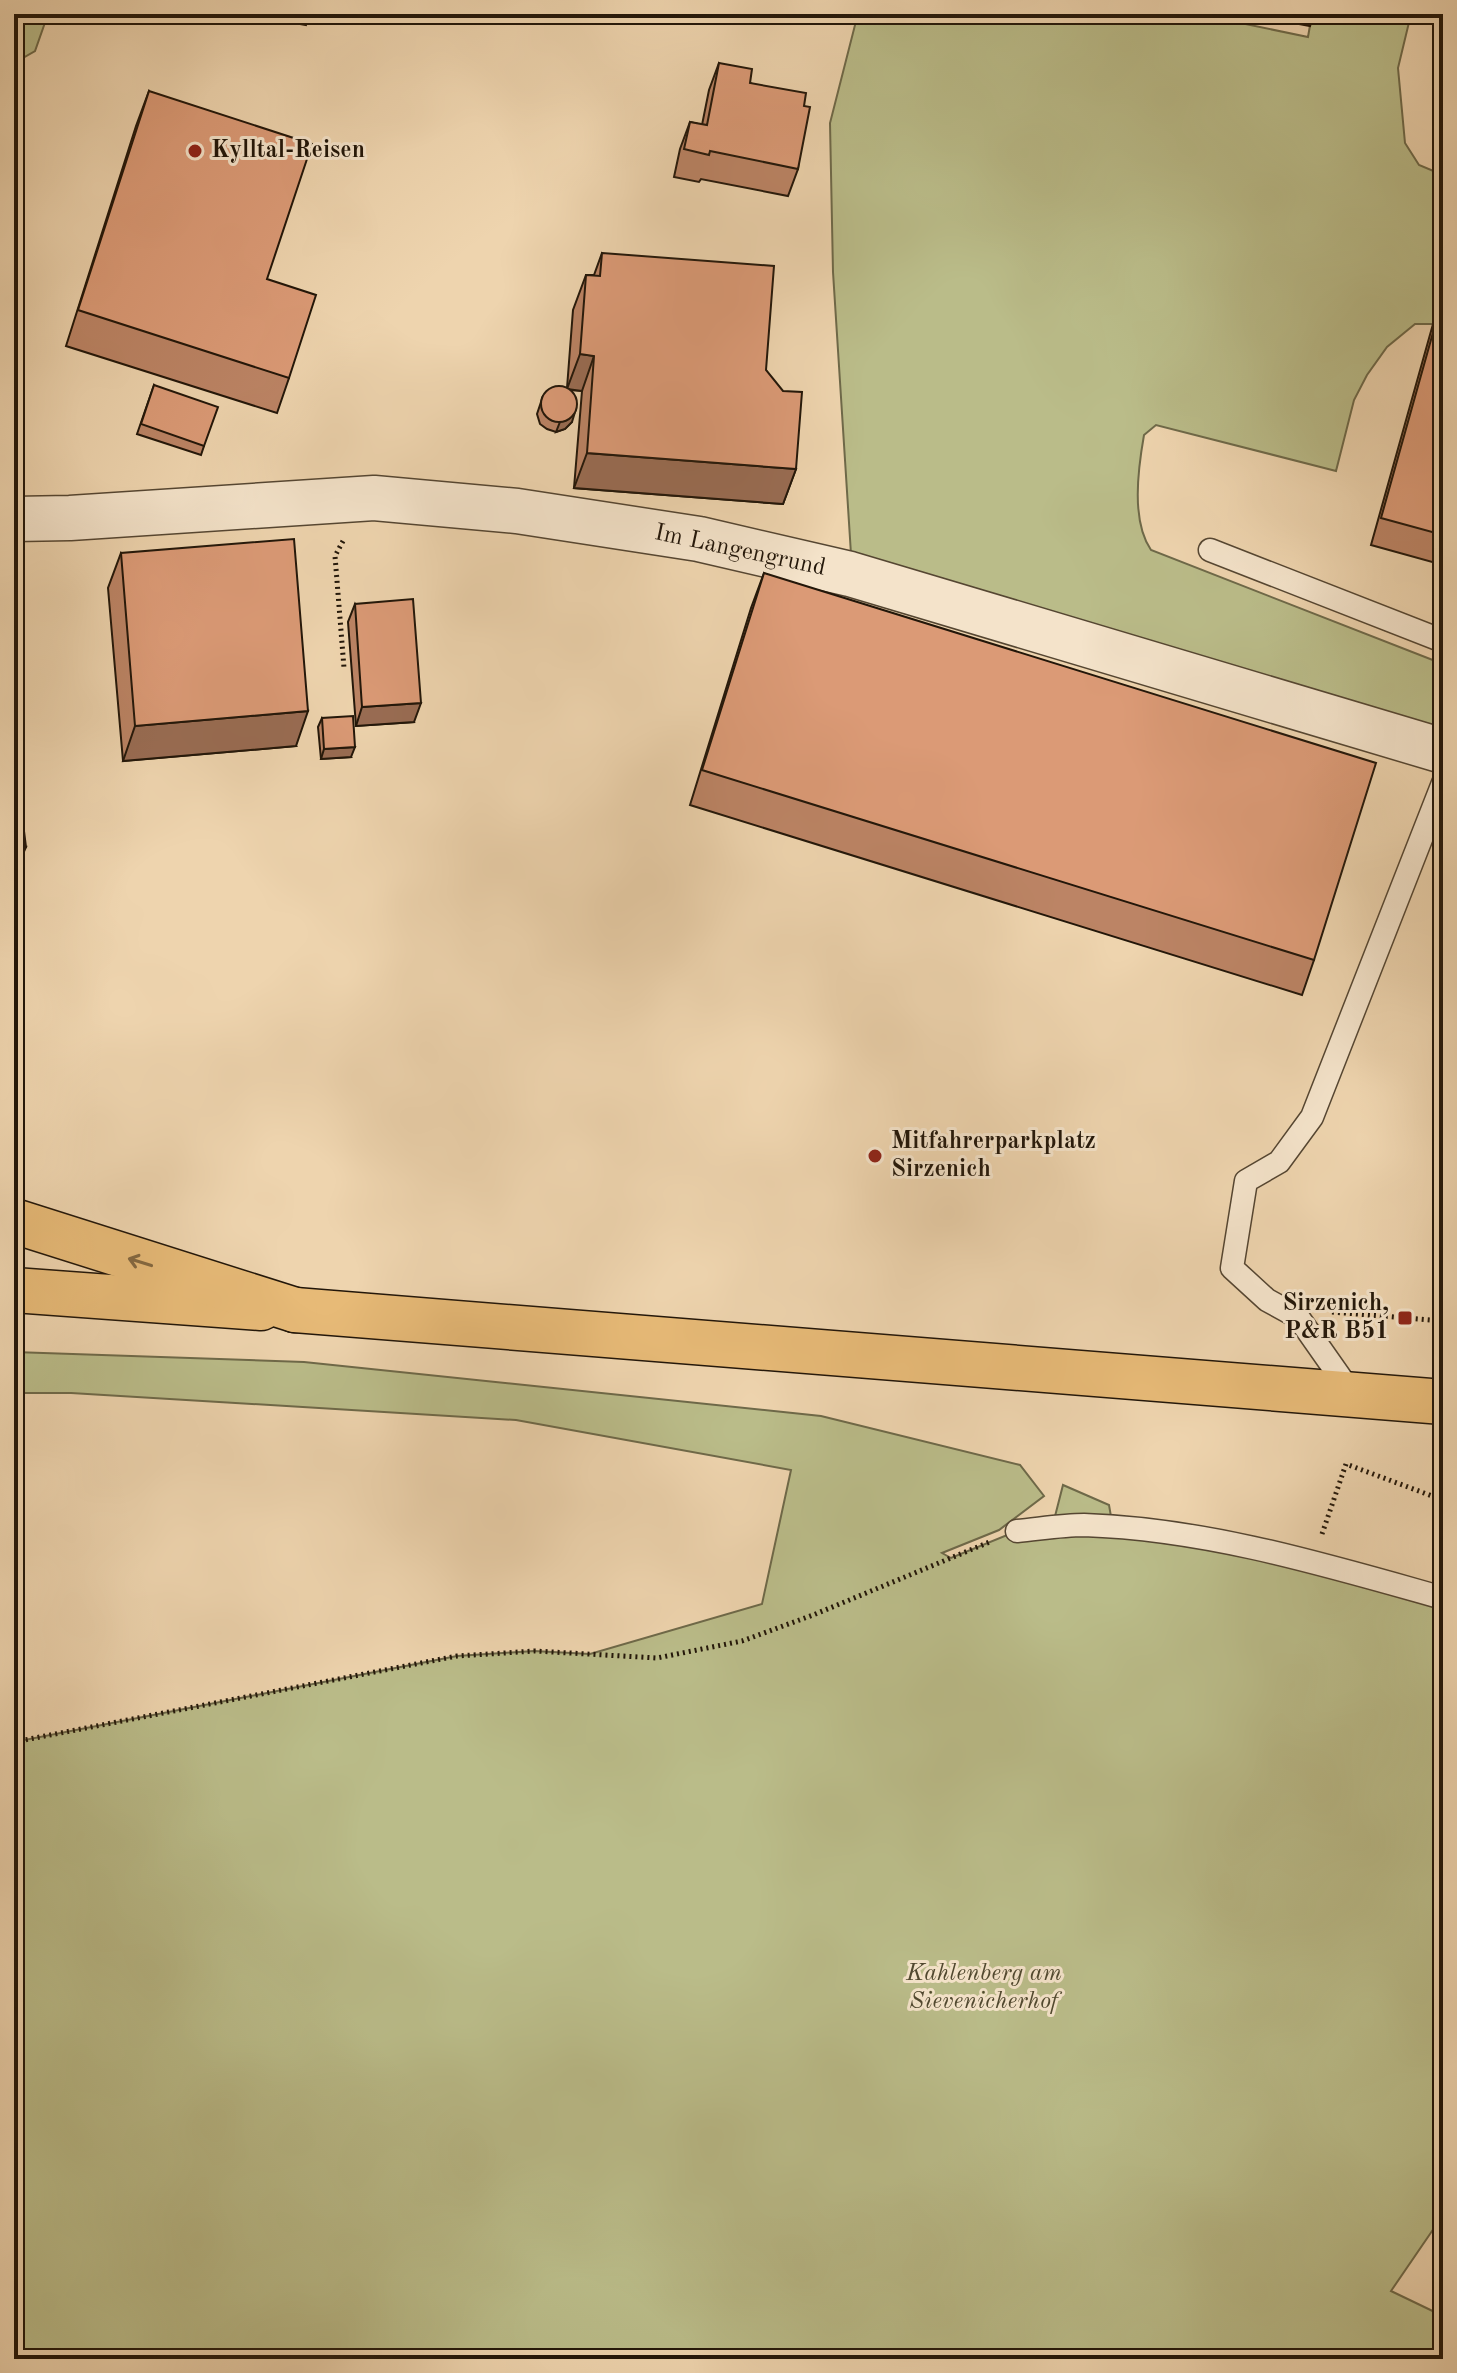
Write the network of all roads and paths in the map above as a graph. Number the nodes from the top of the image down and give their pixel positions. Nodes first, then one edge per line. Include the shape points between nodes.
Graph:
1 (374, 498) junction
2 (14, 519) edge
3 (1210, 550) dead end
4 (1443, 641) edge
5 (344, 668) dead end
6 (1443, 751) edge
7 (1443, 783) edge
8 (14, 1221) edge
9 (14, 1290) edge
10 (295, 1310) junction
11 (1298, 1317) junction
12 (1443, 1321) edge
13 (1352, 1394) junction
14 (1443, 1402) edge
15 (1443, 1500) edge
16 (1017, 1531) joint
17 (1313, 1562) junction
18 (1443, 1598) edge
19 (14, 1742) edge

1 - 2 street, Im Langengrund
1 - 5 path via 335,556
1 - 6 street, Im Langengrund via 517,511 699,539 843,572
3 - 4 lane
7 - 11 lane via 1312,1117 1279,1162 1246,1181 1232,1268 1267,1300
10 -> 8 main road
9 - 10 main road
10 - 13 main road
11 - 12 path via 1322,1311
11 - 13 lane
13 - 14 main road
15 - 17 path via 1346,1464
16 - 17 lane via 1082,1525 1183,1534
16 - 19 path via 742,1641 657,1658 535,1651 457,1656
17 - 18 lane

